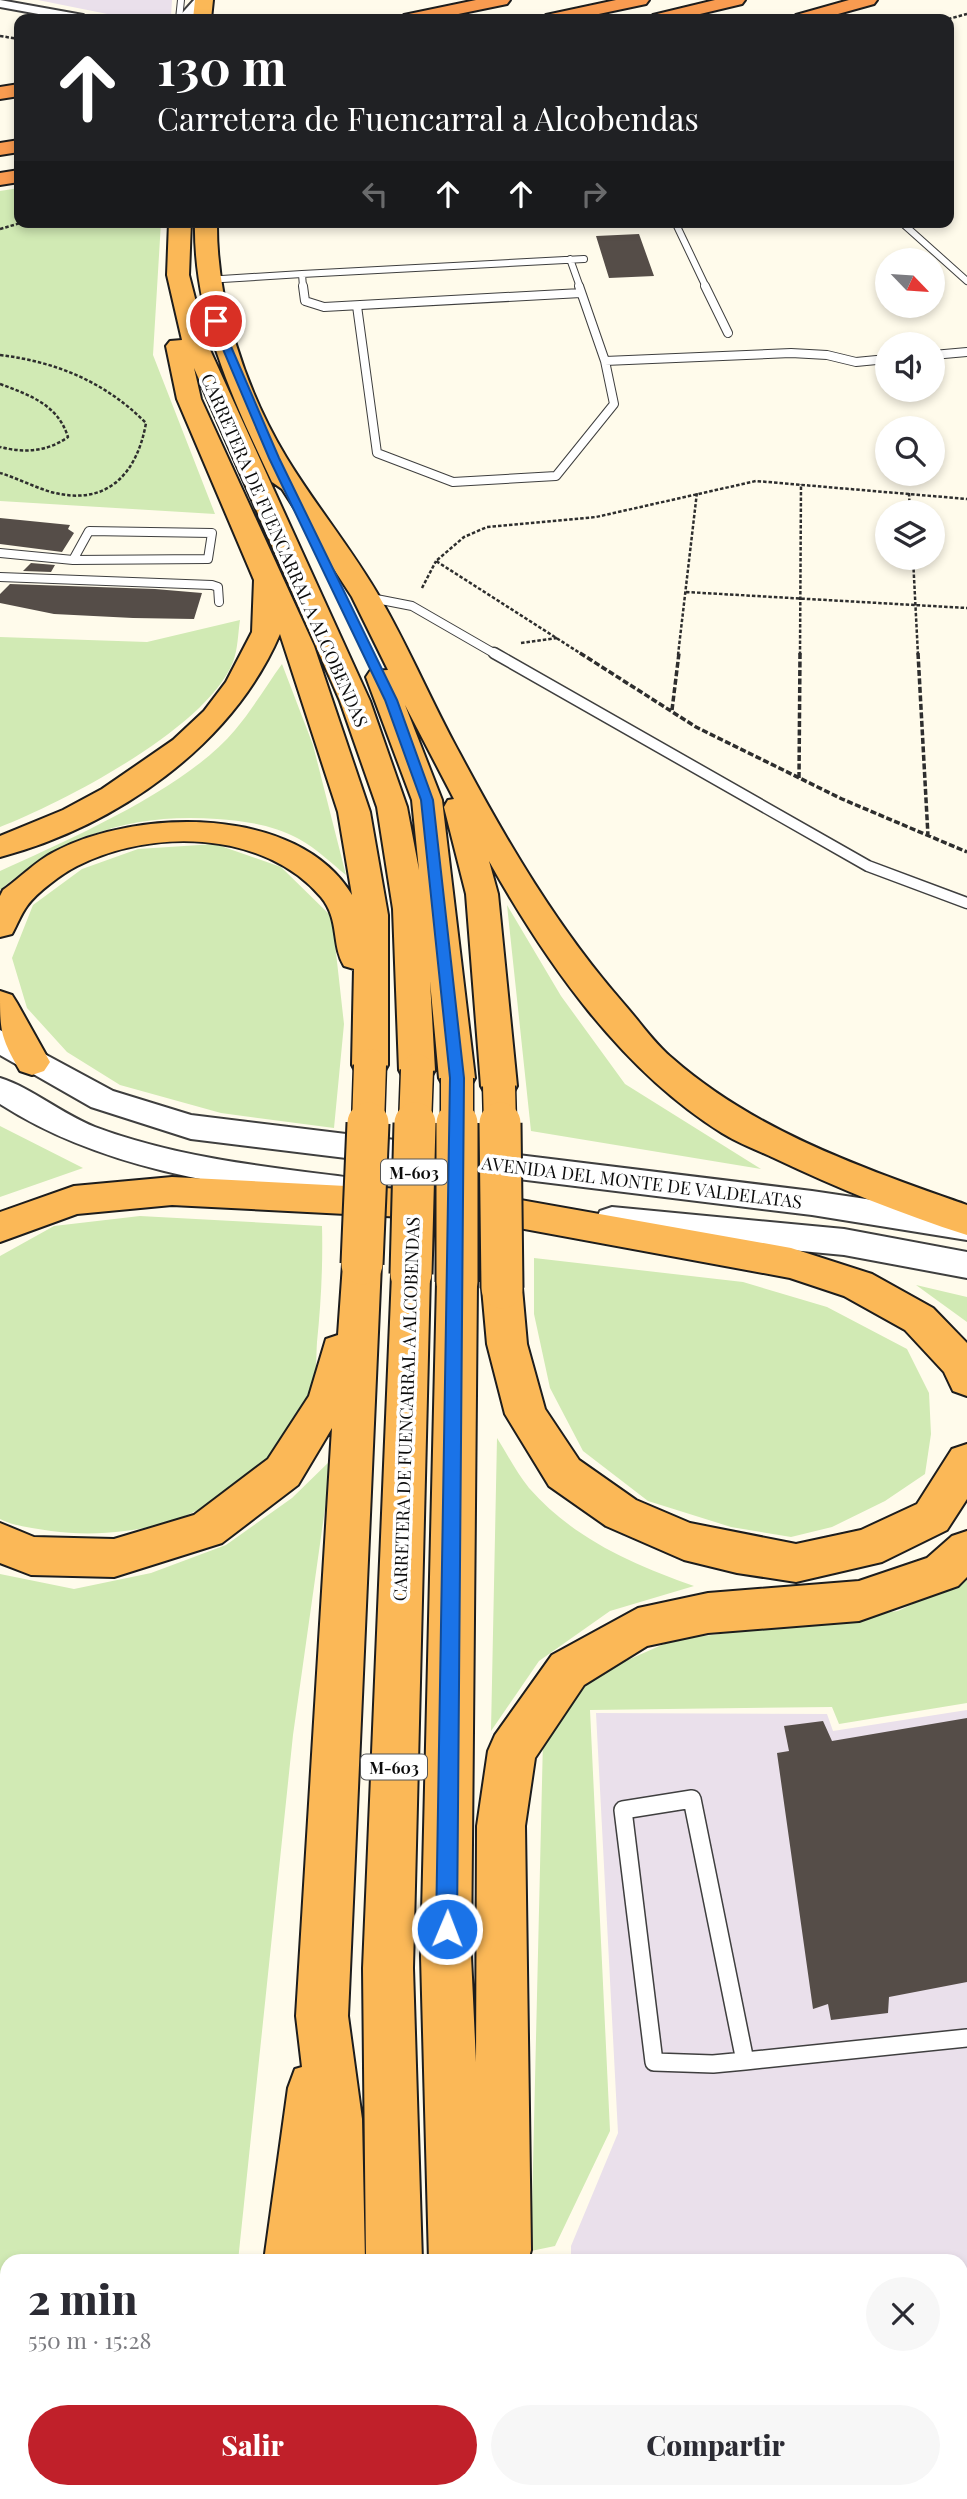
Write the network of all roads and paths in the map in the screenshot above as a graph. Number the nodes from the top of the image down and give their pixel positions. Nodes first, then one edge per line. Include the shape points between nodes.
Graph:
1 (202, 0) edge
2 (501, 0) edge
3 (736, 0) edge
4 (868, 0) edge
5 (637, 1) edge
6 (0, 3) edge
7 (57, 14) edge
8 (190, 14) edge
9 (434, 14) edge
10 (576, 14) edge
11 (679, 14) edge
12 (819, 14) edge
13 (181, 228) edge
14 (204, 228) edge
15 (678, 228) edge
16 (908, 228) edge
17 (584, 259) dead end
18 (570, 260) junction
19 (302, 274) junction
20 (192, 278) junction
21 (967, 281) edge
22 (581, 293) junction
23 (357, 306) junction
24 (728, 333) dead end
25 (967, 352) edge
26 (945, 354) edge
27 (0, 355) edge
28 (875, 360) edge
29 (605, 361) junction
30 (0, 384) edge
31 (0, 447) edge
32 (274, 458) junction
33 (0, 472) edge
34 (801, 484) junction
35 (698, 492) junction
36 (909, 493) junction
37 (967, 499) edge
38 (910, 500) edge
39 (0, 554) edge
40 (73, 560) junction
41 (436, 561) junction
42 (914, 570) edge
43 (265, 574) junction
44 (0, 577) edge
45 (686, 592) junction
46 (366, 597) junction
47 (800, 597) junction
48 (219, 602) dead end
49 (915, 605) junction
50 (412, 606) junction
51 (967, 608) edge
52 (672, 711) junction
53 (445, 755) junction
54 (799, 778) junction
55 (928, 836) junction
56 (0, 847) edge
57 (967, 852) edge
58 (967, 904) edge
59 (0, 926) edge
60 (0, 1003) edge
61 (0, 1041) edge
62 (32, 1062) junction
63 (370, 1065) junction
64 (0, 1089) edge
65 (481, 1207) junction
66 (967, 1220) edge
67 (0, 1227) edge
68 (967, 1227) edge
69 (362, 1264) junction
70 (967, 1265) edge
71 (967, 1379) edge
72 (967, 1462) edge
73 (0, 1542) edge
74 (967, 1549) edge
75 (323, 2016) junction
76 (967, 2038) edge
77 (745, 2061) junction
78 (293, 2254) edge
79 (337, 2254) edge
80 (394, 2254) edge
81 (457, 2254) edge
82 (500, 2254) edge

1 - 8 street
2 - 9 highway
3 - 11 highway
4 - 12 highway
5 - 10 highway
6 - 7 street
13 - 20 highway, CARRETERA DE FUENCARRAL A ALCOBENDAS / M-603
14 - 20 highway, CARRETERA DE FUENCARRAL A ALCOBENDAS / M-603
15 - 24 lane
16 - 21 lane
17 - 18 lane
18 - 19 lane
18 - 22 lane
19 - 20 lane
19 - 23 lane via 305,301
20 - 32 highway, CARRETERA DE FUENCARRAL A ALCOBENDAS / M-603 via 216,321
20 - 43 highway via 172,316 189,399
20 - 80 highway, CARRETERA DE FUENCARRAL A ALCOBENDAS / M-603, bridge via 194,341 355,701 392,807 409,909 417,1070 388,1968
22 - 23 lane
22 - 29 lane
23 - 29 lane via 377,453 453,482 556,476 614,404
25 - 26 lane
27 - 33 path via 72,372 130,404 146,423 134,467 120,483 86,495 58,493
28 - 29 lane via 791,353
30 - 31 path via 50,407 65,422 68,436 51,449
32 - 46 highway
32 - 81 highway, CARRETERA DE FUENCARRAL A ALCOBENDAS / M-603, bridge via 391,700 427,800 457,1078 446,1956
34 - 35 path via 757,481
34 - 36 path
34 - 47 path
35 - 41 path via 596,517 487,527 464,537
35 - 45 path
36 - 37 path
36 - 38 path
39 - 40 lane
40 - 40 lane via 208,559 212,533 89,531
41 - 50 path
41 - 52 path
42 - 49 path
43 - 56 highway via 268,628 249,672 205,728 131,786 34,836
43 - 63 highway via 300,646 354,812 372,915
44 - 48 lane via 212,585 218,587
45 - 47 path
45 - 52 path
46 - 50 lane
46 - 53 highway
47 - 49 path
47 - 54 path
49 - 51 path
49 - 55 path
50 - 58 lane via 868,866
52 - 54 path
53 - 66 highway via 528,901 584,980 658,1066 735,1124 847,1177
53 - 72 highway, bridge via 482,894 499,1086 507,1344 526,1414 564,1473 621,1513 684,1541 796,1563 867,1548 932,1517
54 - 55 path
55 - 57 path
59 - 63 highway via 15,898 65,859 123,838 187,831 243,837 294,857 333,890 352,922
60 - 62 highway
61 - 62 street, AVENIDA DEL MONTE DE VALDELATAS
62 - 68 street, AVENIDA DEL MONTE DE VALDELATAS via 102,1099 191,1127 812,1203
63 - 69 highway, bridge
64 - 65 street, AVENIDA DEL MONTE DE VALDELATAS via 106,1145 225,1173
65 - 67 highway via 172,1191 74,1200
65 - 70 street, AVENIDA DEL MONTE DE VALDELATAS via 844,1242
65 - 71 highway via 791,1263 858,1285 919,1320 962,1364
69 - 73 highway via 328,1400 283,1472 207,1530 114,1558 31,1556
69 - 75 highway
74 - 82 highway via 942,1572 859,1601 708,1613 638,1628 568,1670 512,1751 501,1826
75 - 78 highway
75 - 79 highway via 335,2119
76 - 77 lane
77 - 77 lane via 654,2062 623,1810 692,1799

